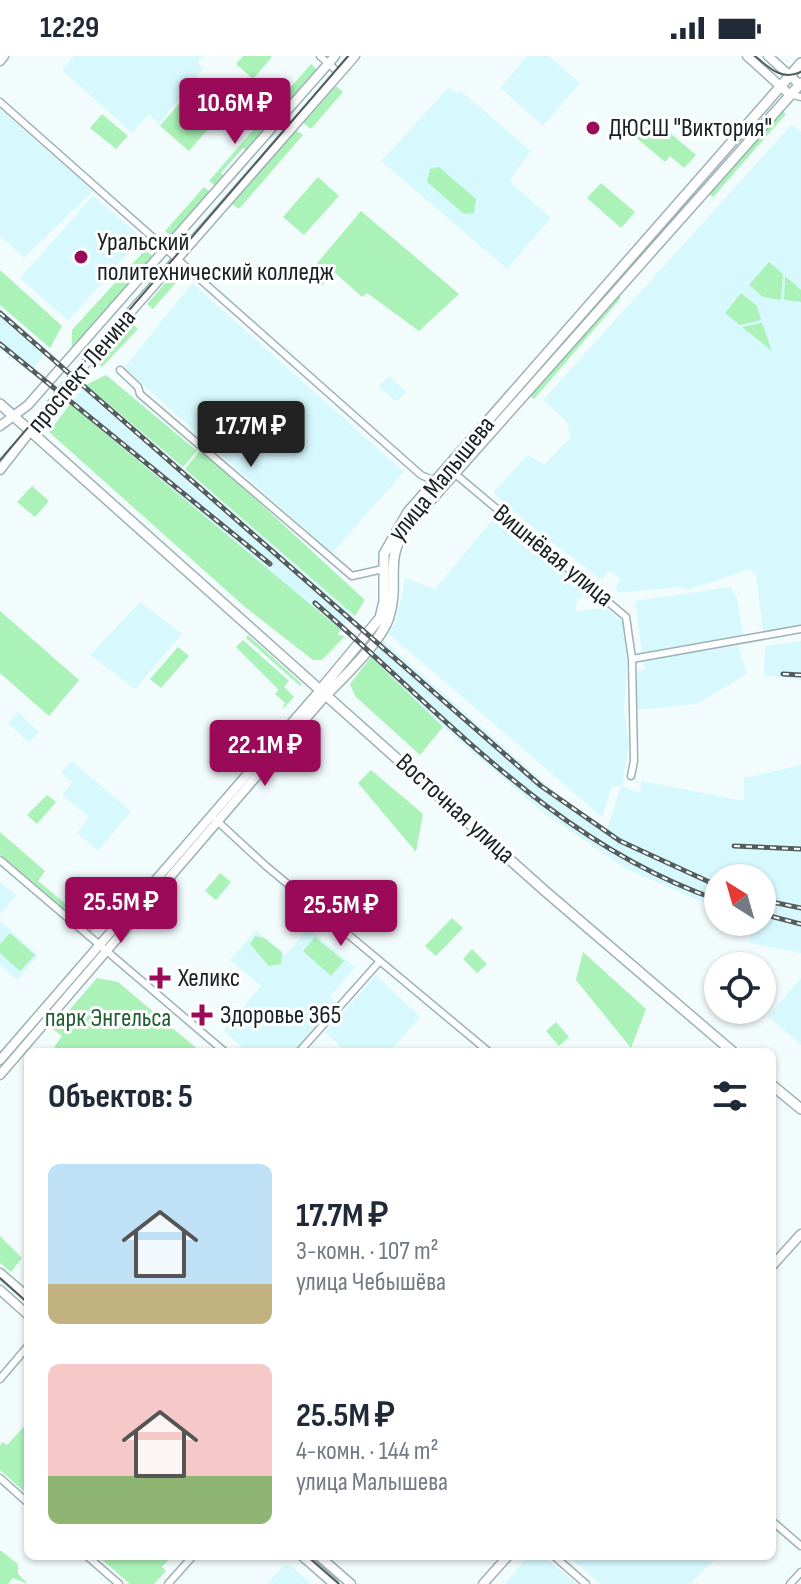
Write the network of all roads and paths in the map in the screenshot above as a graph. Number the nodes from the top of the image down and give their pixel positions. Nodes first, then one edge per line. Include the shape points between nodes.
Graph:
1 (4, 56) edge
2 (320, 56) edge
3 (355, 56) edge
4 (747, 56) edge
5 (768, 56) edge
6 (332, 60) edge
7 (0, 61) edge
8 (801, 63) edge
9 (339, 73) junction
10 (790, 75) junction
11 (800, 86) edge
12 (781, 87) junction
13 (789, 94) junction
14 (801, 97) edge
15 (0, 102) edge
16 (165, 249) junction
17 (177, 259) junction
18 (120, 370) dead end
19 (0, 404) edge
20 (12, 415) junction
21 (0, 426) edge
22 (31, 431) junction
23 (0, 470) edge
24 (450, 470) junction
25 (446, 481) junction
26 (433, 483) junction
27 (383, 569) junction
28 (801, 629) edge
29 (632, 659) junction
30 (324, 691) junction
31 (631, 776) dead end
32 (216, 820) junction
33 (0, 860) edge
34 (102, 947) junction
35 (380, 961) junction
36 (220, 1048) edge
37 (303, 1048) edge
38 (484, 1048) edge
39 (728, 1048) edge
40 (0, 1060) edge
41 (0, 1075) edge
42 (776, 1088) edge
43 (801, 1109) edge
44 (801, 1234) edge
45 (776, 1262) edge
46 (0, 1273) edge
47 (0, 1290) edge
48 (24, 1294) edge
49 (24, 1311) edge
50 (24, 1351) edge
51 (0, 1379) edge
52 (0, 1478) edge
53 (24, 1499) edge
54 (776, 1524) edge
55 (801, 1546) edge
56 (92, 1560) edge
57 (189, 1560) edge
58 (307, 1560) edge
59 (324, 1560) edge
60 (504, 1560) edge
61 (559, 1560) edge
62 (801, 1572) edge
63 (119, 1584) edge
64 (168, 1584) edge
65 (334, 1584) edge
66 (351, 1584) edge
67 (483, 1584) edge
68 (586, 1584) edge
69 (790, 1584) edge

1 - 7 main road
2 - 6 street
3 - 9 main road, проспект Ленина
4 - 12 main road
5 - 10 main road
6 - 9 street
6 - 16 main road, проспект Ленина
8 - 10 main road, улица Малышева
9 - 17 main road, проспект Ленина
10 - 11 main road
10 - 12 main road, улица Малышева
11 - 13 main road, улица Малышева
12 - 13 main road
12 - 24 main road, улица Малышева
13 - 14 street
13 - 24 main road, улица Малышева
15 - 16 street
16 - 17 street
16 - 20 main road, проспект Ленина via 28,405
17 - 22 main road, проспект Ленина
17 - 26 street
18 - 27 street via 140,394 352,576
19 - 20 main road, Восточная улица
20 - 21 main road, проспект Ленина
20 - 22 main road, Восточная улица
22 - 23 main road, проспект Ленина
22 - 30 main road, Восточная улица
24 - 25 main road, улица Малышева
24 - 26 main road, улица Малышева
24 - 29 street, Вишнёвая улица via 622,612 629,625
25 - 26 street
25 - 30 main road, улица Малышева via 395,546 387,623
26 - 27 main road, улица Малышева via 392,536
27 - 30 main road, улица Малышева via 380,618
28 - 29 street
29 - 31 street, Вишнёвая улица
30 - 32 main road, улица Малышева
30 - 34 main road, улица Малышева
30 - 39 main road, Восточная улица
32 - 34 main road, улица Малышева
32 - 35 street
33 - 34 street
34 - 36 street
34 - 40 main road, улица Малышева
34 - 41 main road, улица Малышева
35 - 37 street
35 - 38 street
42 - 43 main road
44 - 45 main road
46 - 48 main road
47 - 49 main road
50 - 51 street
52 - 53 street
54 - 55 street
56 - 63 street
57 - 64 street
58 - 65 main road
59 - 66 main road
60 - 67 main road
61 - 68 street
62 - 69 street

